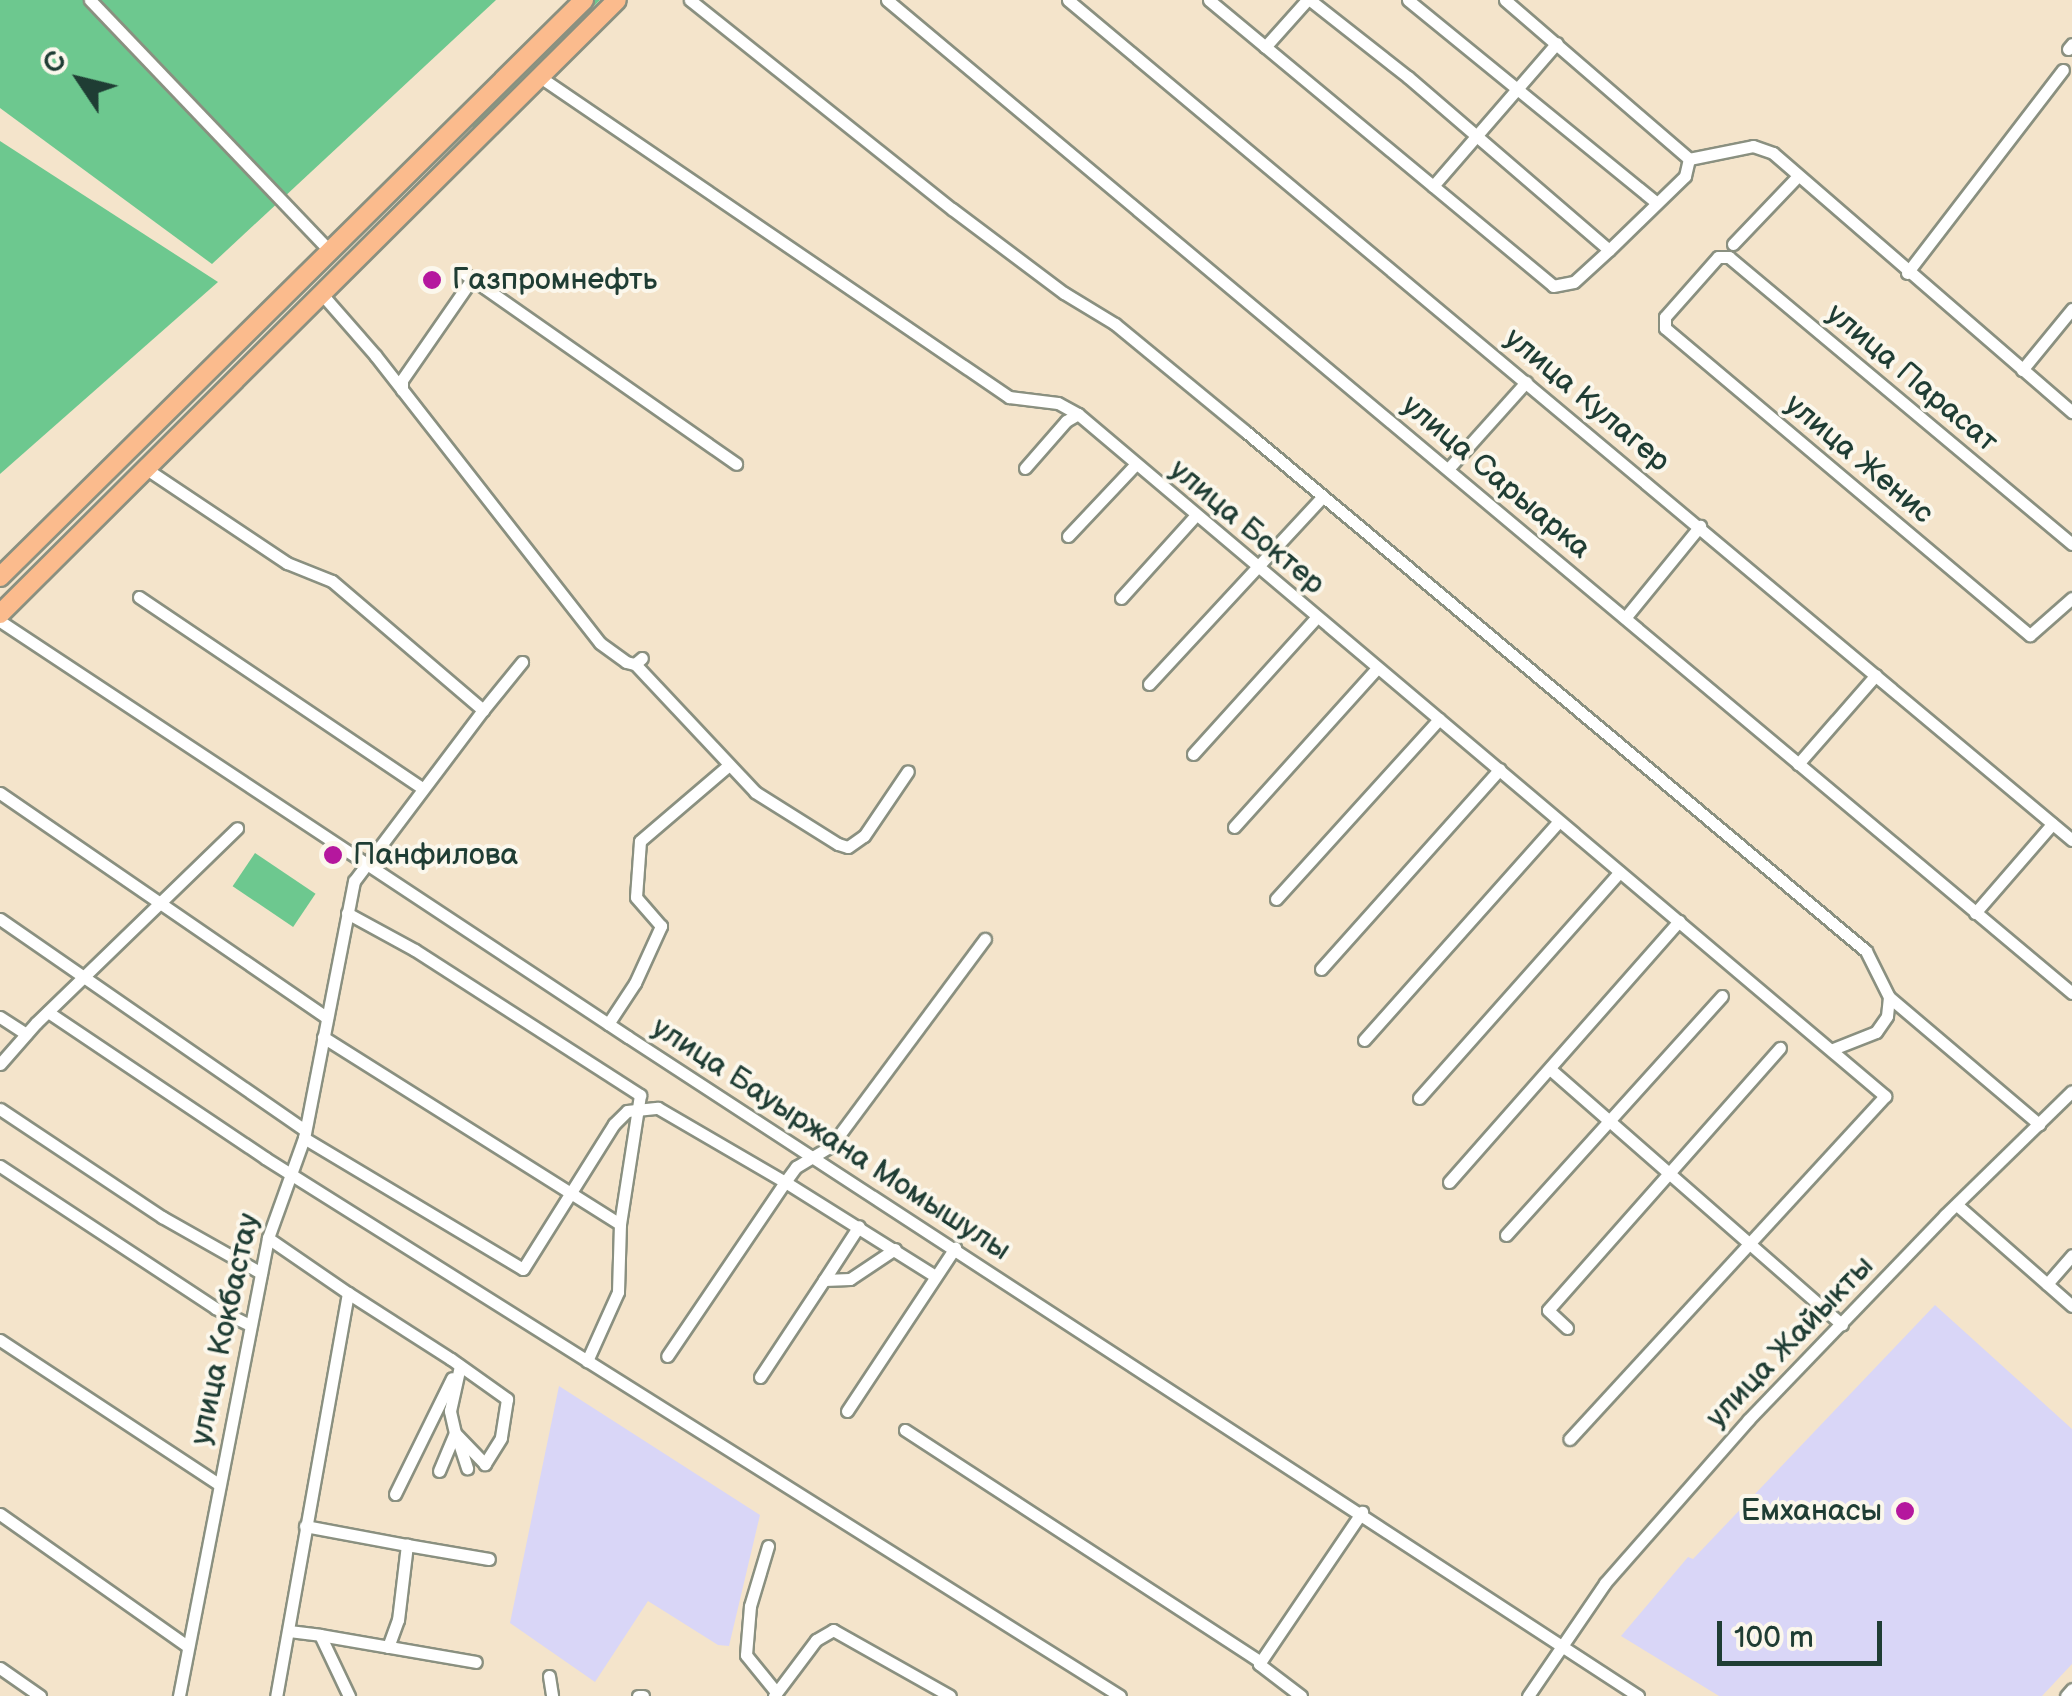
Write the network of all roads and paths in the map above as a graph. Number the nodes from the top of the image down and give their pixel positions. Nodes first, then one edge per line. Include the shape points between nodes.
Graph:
1 (584, 0) edge
2 (617, 0) edge
3 (690, 0) edge
4 (888, 0) edge
5 (1068, 0) edge
6 (1209, 0) edge
7 (1308, 0) edge
8 (1408, 0) edge
9 (1505, 0) edge
10 (97, 2) edge
11 (1557, 42) junction
12 (1265, 47) junction
13 (2064, 70) dead end
14 (540, 77) junction
15 (1516, 92) junction
16 (451, 130) junction
17 (1476, 137) junction
18 (468, 148) junction
19 (1689, 159) junction
20 (1798, 176) junction
21 (1433, 186) junction
22 (1656, 202) junction
23 (1733, 244) dead end
24 (1609, 250) junction
25 (330, 251) junction
26 (1718, 257) joint
27 (1906, 272) junction
28 (320, 292) junction
29 (2072, 309) edge
30 (2022, 370) junction
31 (1526, 382) junction
32 (402, 390) junction
33 (2072, 412) edge
34 (1078, 414) junction
35 (736, 464) dead end
36 (1134, 465) junction
37 (145, 468) junction
38 (1025, 468) dead end
39 (1448, 469) junction
40 (1322, 497) junction
41 (1196, 515) junction
42 (1700, 526) junction
43 (1068, 536) dead end
44 (2072, 544) edge
45 (1257, 565) junction
46 (0, 577) edge
47 (139, 597) dead end
48 (1121, 598) dead end
49 (2072, 598) edge
50 (0, 617) edge
51 (1316, 618) junction
52 (1625, 618) junction
53 (522, 662) dead end
54 (1377, 668) junction
55 (1876, 675) junction
56 (1149, 684) dead end
57 (483, 710) junction
58 (1439, 719) junction
59 (1193, 754) dead end
60 (1798, 764) junction
61 (729, 765) junction
62 (1500, 769) junction
63 (908, 771) dead end
64 (422, 788) junction
65 (0, 793) edge
66 (1559, 821) junction
67 (2052, 824) junction
68 (1234, 827) dead end
69 (237, 828) dead end
70 (2072, 840) edge
71 (365, 862) junction
72 (1620, 872) junction
73 (1276, 899) dead end
74 (161, 903) junction
75 (347, 912) junction
76 (1975, 913) junction
77 (0, 919) edge
78 (1678, 921) junction
79 (985, 939) dead end
80 (1321, 969) dead end
81 (86, 978) junction
82 (2072, 993) edge
83 (1722, 996) dead end
84 (1889, 997) junction
85 (48, 1012) junction
86 (0, 1016) edge
87 (327, 1018) junction
88 (608, 1024) junction
89 (26, 1034) junction
90 (324, 1038) junction
91 (1364, 1040) dead end
92 (1780, 1048) dead end
93 (1833, 1049) junction
94 (0, 1064) edge
95 (1550, 1069) junction
96 (2072, 1091) edge
97 (1420, 1098) dead end
98 (640, 1107) junction
99 (0, 1110) edge
100 (1611, 1120) junction
101 (2039, 1124) junction
102 (305, 1134) junction
103 (794, 1144) junction
104 (812, 1157) junction
105 (0, 1166) edge
106 (796, 1167) junction
107 (1670, 1174) junction
108 (292, 1175) junction
109 (786, 1182) junction
110 (1449, 1182) dead end
111 (571, 1192) junction
112 (1957, 1205) junction
113 (620, 1224) junction
114 (859, 1226) junction
115 (1506, 1236) dead end
116 (268, 1238) junction
117 (1748, 1244) junction
118 (955, 1248) junction
119 (895, 1249) junction
120 (2072, 1255) edge
121 (261, 1273) junction
122 (935, 1276) junction
123 (824, 1280) junction
124 (2047, 1284) junction
125 (348, 1294) junction
126 (2072, 1306) edge
127 (1842, 1324) junction
128 (250, 1325) junction
129 (1567, 1328) dead end
130 (0, 1340) edge
131 (667, 1356) dead end
132 (588, 1361) junction
133 (460, 1366) junction
134 (760, 1377) dead end
135 (847, 1411) dead end
136 (905, 1430) dead end
137 (456, 1433) junction
138 (1570, 1439) dead end
139 (467, 1468) dead end
140 (440, 1470) dead end
141 (218, 1484) junction
142 (395, 1494) dead end
143 (1362, 1512) junction
144 (0, 1514) edge
145 (306, 1526) junction
146 (407, 1544) junction
147 (768, 1546) dead end
148 (489, 1559) dead end
149 (288, 1631) junction
150 (320, 1635) junction
151 (1561, 1642) junction
152 (186, 1646) junction
153 (388, 1647) junction
154 (1260, 1661) junction
155 (476, 1662) dead end
156 (0, 1668) edge
157 (549, 1676) dead end
158 (2072, 1689) edge
159 (31, 1693) edge
160 (775, 1694) edge
161 (179, 1696) edge
162 (276, 1696) edge
163 (350, 1696) edge
164 (552, 1696) edge
165 (950, 1696) edge
166 (1120, 1696) edge
167 (1301, 1696) edge
168 (1528, 1696) edge
169 (1638, 1696) edge
170 (2066, 1696) edge

1 - 16 highway
2 - 14 highway
3 - 40 street via 952,210 1115,324
4 - 39 street, улица Сарыарка
5 - 31 street, улица Кулагер
6 - 12 street
7 - 12 street
7 - 17 street
8 - 15 street
9 - 11 street
10 - 25 street
11 - 15 street
11 - 19 street
12 - 21 street
13 - 27 street
14 - 18 highway
14 - 34 street, улица Боктер via 1009,397 1058,403
15 - 17 street
15 - 22 street
16 - 18 highway
16 - 25 highway
17 - 21 street
17 - 24 street
18 - 28 highway
19 - 20 street via 1753,146 1773,153
19 - 22 street via 1684,176
20 - 23 street
20 - 27 street
21 - 24 street via 1553,286 1574,282
22 - 24 street
25 - 46 highway
26 - 44 street, улица Парасат via 1728,257
26 - 49 street, улица Женис via 1665,317 1665,328 2030,635
27 - 30 street
28 - 32 street
28 - 37 highway
29 - 30 street
30 - 33 street
31 - 39 street
31 - 42 street, улица Кулагер
32 - 35 street via 402,380 469,276
32 - 61 street via 600,643 620,659 639,661
34 - 36 street, улица Боктер
34 - 38 street
36 - 41 street, улица Боктер
36 - 43 street
37 - 50 highway
37 - 57 street via 287,563 332,581
39 - 52 street, улица Сарыарка
40 - 45 street
40 - 84 street via 1866,951
41 - 45 street, улица Боктер
41 - 48 street
42 - 52 street
42 - 55 street, улица Кулагер
45 - 51 street, улица Боктер
45 - 56 street
47 - 64 street
50 - 71 street, улица Бауыржана Момышулы
51 - 54 street, улица Боктер
51 - 59 street
52 - 60 street, улица Сарыарка
53 - 57 street, улица Кокбастау
54 - 58 street, улица Боктер
54 - 68 street
55 - 60 street
55 - 67 street, улица Кулагер
57 - 64 street, улица Кокбастау
58 - 62 street, улица Боктер
58 - 73 street
60 - 76 street, улица Сарыарка
61 - 63 street via 755,792 848,846 864,836
61 - 88 street via 640,841 636,897 661,926
62 - 66 street, улица Боктер
62 - 80 street
64 - 71 street, улица Кокбастау
65 - 74 street
66 - 72 street, улица Боктер
66 - 91 street
67 - 70 street, улица Кулагер
67 - 76 street
69 - 74 street
71 - 75 street, улица Кокбастау
71 - 88 street, улица Бауыржана Момышулы
72 - 78 street, улица Боктер
72 - 97 street
74 - 81 street
74 - 87 street
75 - 87 street, улица Кокбастау
75 - 98 street via 602,1068 640,1095
76 - 82 street, улица Сарыарка
77 - 81 street
78 - 93 street, улица Боктер
78 - 95 street
79 - 104 street via 856,1115 831,1146
81 - 85 street
81 - 102 street
83 - 100 street
84 - 93 street via 1876,1032
84 - 101 street
85 - 89 street
85 - 108 street
86 - 89 street
87 - 90 street, улица Кокбастау
88 - 103 street, улица Бауыржана Момышулы
89 - 94 street
90 - 102 street, улица Кокбастау
90 - 111 street
92 - 107 street
93 - 117 street, улица Боктер via 1885,1096
95 - 100 street
95 - 110 street
96 - 101 street, улица Жайыкты
98 - 109 street via 658,1108
98 - 111 street via 614,1124
98 - 113 street
99 - 121 street
100 - 107 street
100 - 115 street
101 - 112 street, улица Жайыкты
102 - 108 street, улица Кокбастау
102 - 111 street via 523,1269
103 - 104 street, улица Бауыржана Момышулы
103 - 106 street
104 - 106 street
104 - 118 street, улица Бауыржана Момышулы
105 - 128 street
106 - 109 street
107 - 117 street
107 - 129 street via 1548,1310
108 - 116 street, улица Кокбастау
108 - 132 street
109 - 114 street
109 - 131 street
111 - 113 street
112 - 124 street
112 - 127 street, улица Жайыкты
113 - 132 street via 618,1292
114 - 119 street
114 - 123 street
116 - 121 street, улица Кокбастау
116 - 125 street
117 - 127 street
117 - 138 street
118 - 122 street
118 - 143 street, улица Бауыржана Момышулы
119 - 122 street
119 - 123 street via 850,1280
120 - 124 street
121 - 128 street, улица Кокбастау
122 - 135 street
123 - 134 street
124 - 126 street
125 - 133 street
125 - 145 street
127 - 151 street, улица Жайыкты via 1659,1520
128 - 141 street, улица Кокбастау
130 - 141 street
132 - 166 street
133 - 137 street via 450,1412
133 - 137 street via 507,1399 507,1411 485,1464
133 - 142 street
136 - 154 street
137 - 139 street
137 - 140 street
141 - 152 street, улица Кокбастау
143 - 151 street, улица Бауыржана Момышулы
143 - 154 street
144 - 152 street
145 - 146 street
145 - 149 street
146 - 148 street
146 - 153 street
147 - 160 street via 750,1606 746,1655
149 - 150 street
149 - 162 street
150 - 153 street
150 - 163 street
151 - 168 street, улица Жайыкты
151 - 169 street, улица Бауыржана Момышулы
152 - 161 street, улица Кокбастау
153 - 155 street
154 - 167 street via 1261,1669
156 - 159 street
157 - 164 street
158 - 170 street
160 - 165 street via 816,1640 833,1630

